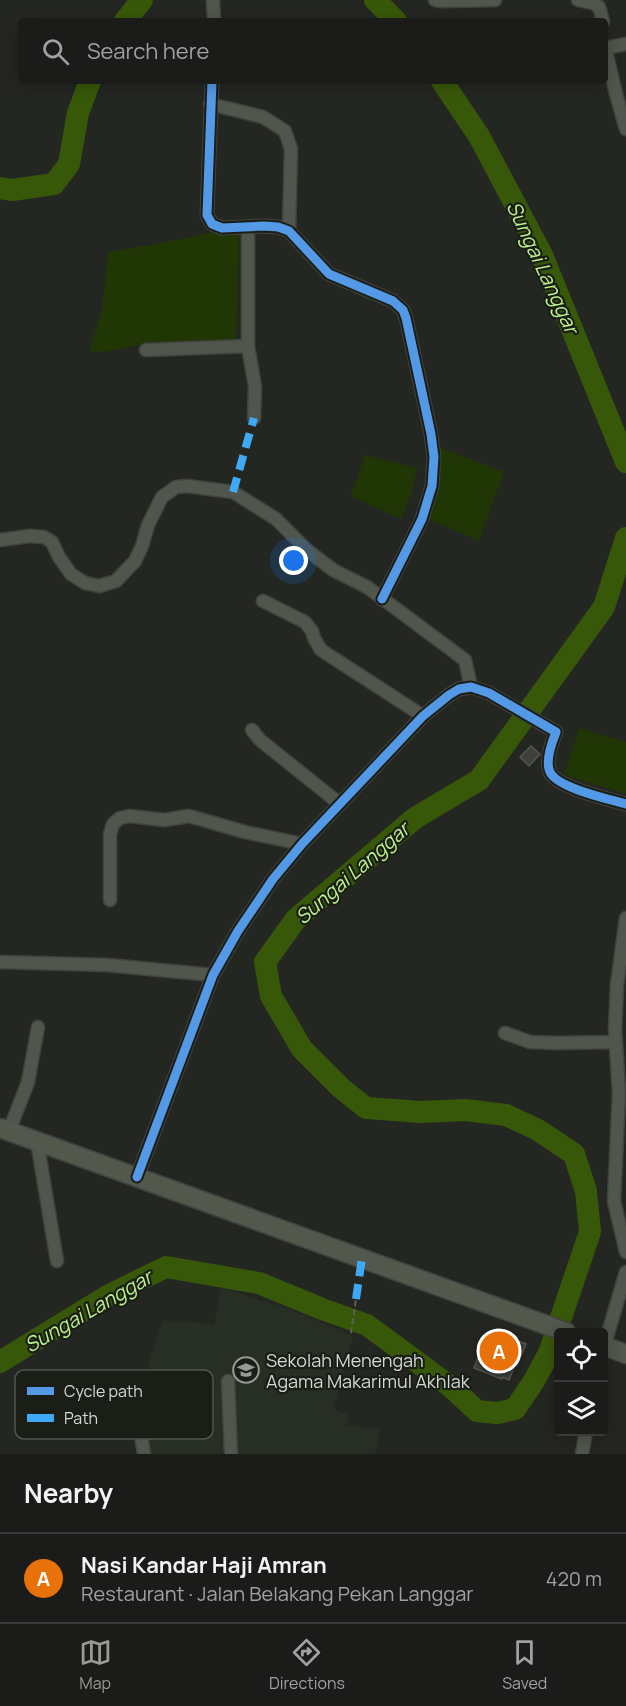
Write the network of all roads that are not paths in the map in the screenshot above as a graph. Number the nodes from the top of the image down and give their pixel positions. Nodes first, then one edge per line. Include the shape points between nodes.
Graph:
1 (213, 0) edge
2 (435, 0) edge
3 (495, 0) edge
4 (578, 0) edge
5 (213, 18) edge
6 (602, 18) edge
7 (626, 44) edge
8 (608, 47) edge
9 (608, 59) edge
10 (212, 84) edge
11 (210, 104) junction
12 (626, 129) edge
13 (249, 227) junction
14 (290, 231) junction
15 (248, 346) junction
16 (146, 350) dead end
17 (254, 418) dead end
18 (0, 540) edge
19 (382, 599) junction
20 (263, 601) dead end
21 (471, 687) junction
22 (423, 716) junction
23 (252, 730) dead end
24 (340, 804) junction
25 (626, 804) edge
26 (303, 844) junction
27 (110, 900) dead end
28 (626, 918) edge
29 (0, 962) edge
30 (213, 975) junction
31 (38, 1027) dead end
32 (505, 1033) dead end
33 (616, 1042) junction
34 (5, 1130) edge
35 (37, 1141) junction
36 (137, 1177) junction
37 (626, 1252) edge
38 (57, 1262) dead end
39 (626, 1272) edge
40 (554, 1328) edge
41 (608, 1333) edge
42 (608, 1348) edge
43 (626, 1354) edge
44 (228, 1381) dead end
45 (585, 1436) edge
46 (142, 1439) edge
47 (144, 1454) edge
48 (231, 1454) edge
49 (582, 1454) edge

1 - 5 street
2 - 3 street
4 - 6 street via 599,7
7 - 8 street
9 - 12 street
10 - 11 street
11 - 13 street via 207,215 212,224 222,228
11 - 14 street via 263,117 285,131 291,149
13 - 14 street
13 - 15 street
14 - 19 street via 329,274 393,301 406,318 435,457 432,486 422,519
15 - 16 street
15 - 17 street via 255,387
18 - 19 street via 44,537 52,542 71,574 99,586 116,581 135,561 162,497 176,487 234,492 276,519 333,570
19 - 21 street via 465,660
20 - 22 street via 305,622 321,650
21 - 22 street via 449,695
21 - 25 street via 489,693 556,732 548,762 555,780
22 - 24 street
23 - 24 street
24 - 26 street
26 - 27 street via 189,816 164,820 120,818 110,834
26 - 30 street via 273,879
28 - 33 street via 617,985
29 - 30 street via 107,965
30 - 36 street
31 - 34 street via 28,1082
32 - 33 street via 530,1042
33 - 37 street via 619,1093 614,1201
34 - 35 main road
35 - 36 main road
35 - 38 street
36 - 40 main road
39 - 41 street
42 - 43 main road
44 - 48 street
45 - 49 street
46 - 47 street

